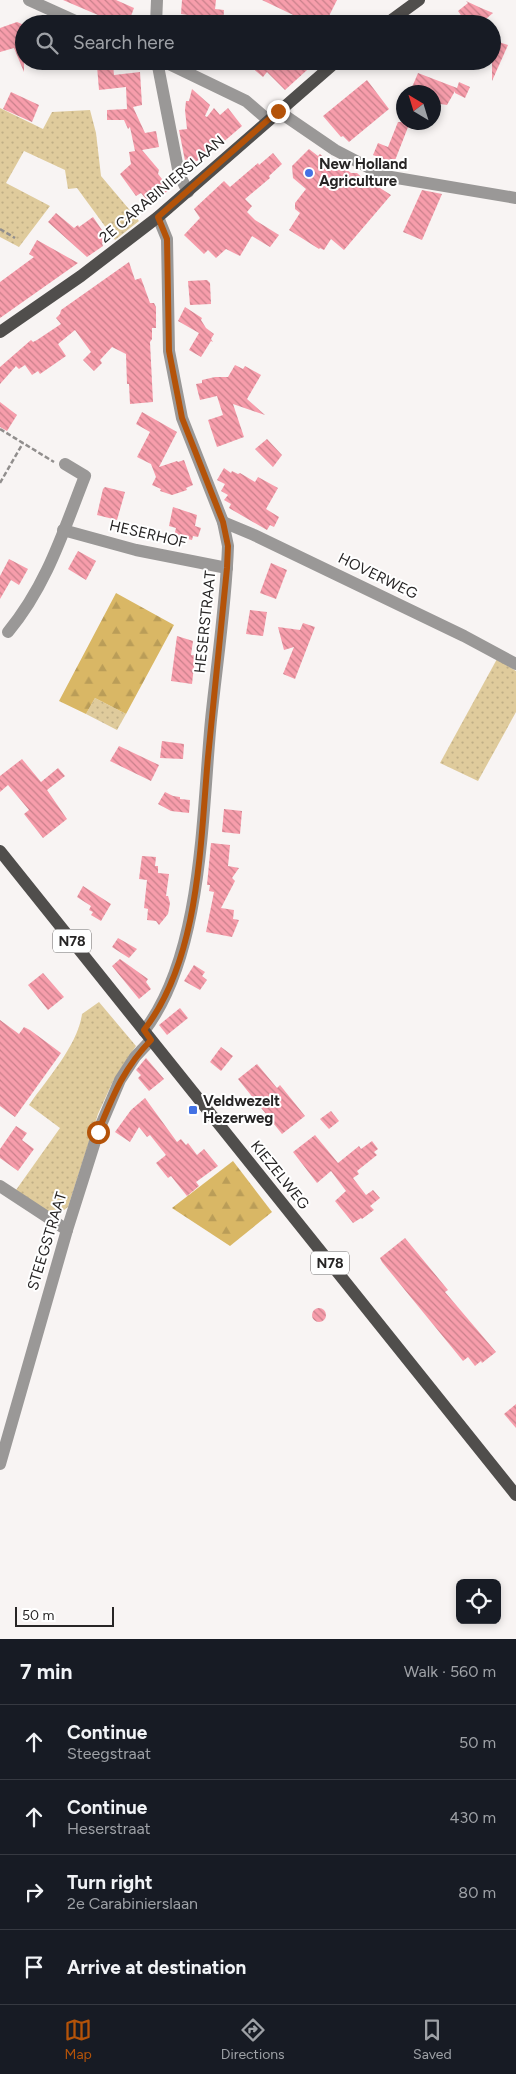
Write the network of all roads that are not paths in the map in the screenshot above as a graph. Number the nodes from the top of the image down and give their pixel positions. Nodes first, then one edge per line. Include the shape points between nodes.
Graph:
1 (29, 0) edge
2 (157, 0) edge
3 (419, 0) edge
4 (62, 15) edge
5 (156, 15) edge
6 (398, 15) edge
7 (159, 70) edge
8 (182, 70) edge
9 (326, 70) edge
10 (278, 111) junction
11 (268, 120) junction
12 (188, 192) junction
13 (516, 198) edge
14 (158, 217) junction
15 (0, 332) edge
16 (65, 464) road end
17 (223, 522) junction
18 (63, 530) junction
19 (227, 568) junction
20 (8, 632) dead end
21 (516, 664) edge
22 (0, 851) edge
23 (147, 1035) junction
24 (0, 1186) edge
25 (67, 1230) junction
26 (0, 1464) edge
27 (516, 1496) edge

1 - 4 street
2 - 5 street
3 - 6 main road
7 - 12 street via 179,174
8 - 11 street via 246,101
9 - 10 main road, 2E CARABINIERSLAAN
10 - 11 main road, 2E CARABINIERSLAAN
10 - 13 street via 335,150 385,176
11 - 12 main road, 2E CARABINIERSLAAN
12 - 14 main road, 2E CARABINIERSLAAN
14 - 15 main road, 2E CARABINIERSLAAN
14 - 17 street, HESERSTRAAT via 167,239 169,351 182,418
16 - 18 street via 85,476
17 - 19 street, HESERSTRAAT via 228,546
17 - 21 street, HOVERWEG via 464,636
18 - 19 street, HESERHOF via 136,550
18 - 20 street via 53,561 26,611
19 - 23 street, HESERSTRAAT via 196,880 184,947
22 - 23 main road, KIEZELWEG / N78
23 - 25 street, STEEGSTRAAT via 120,1080 98,1132
23 - 27 main road, KIEZELWEG / N78
24 - 25 street
25 - 26 street, STEEGSTRAAT

